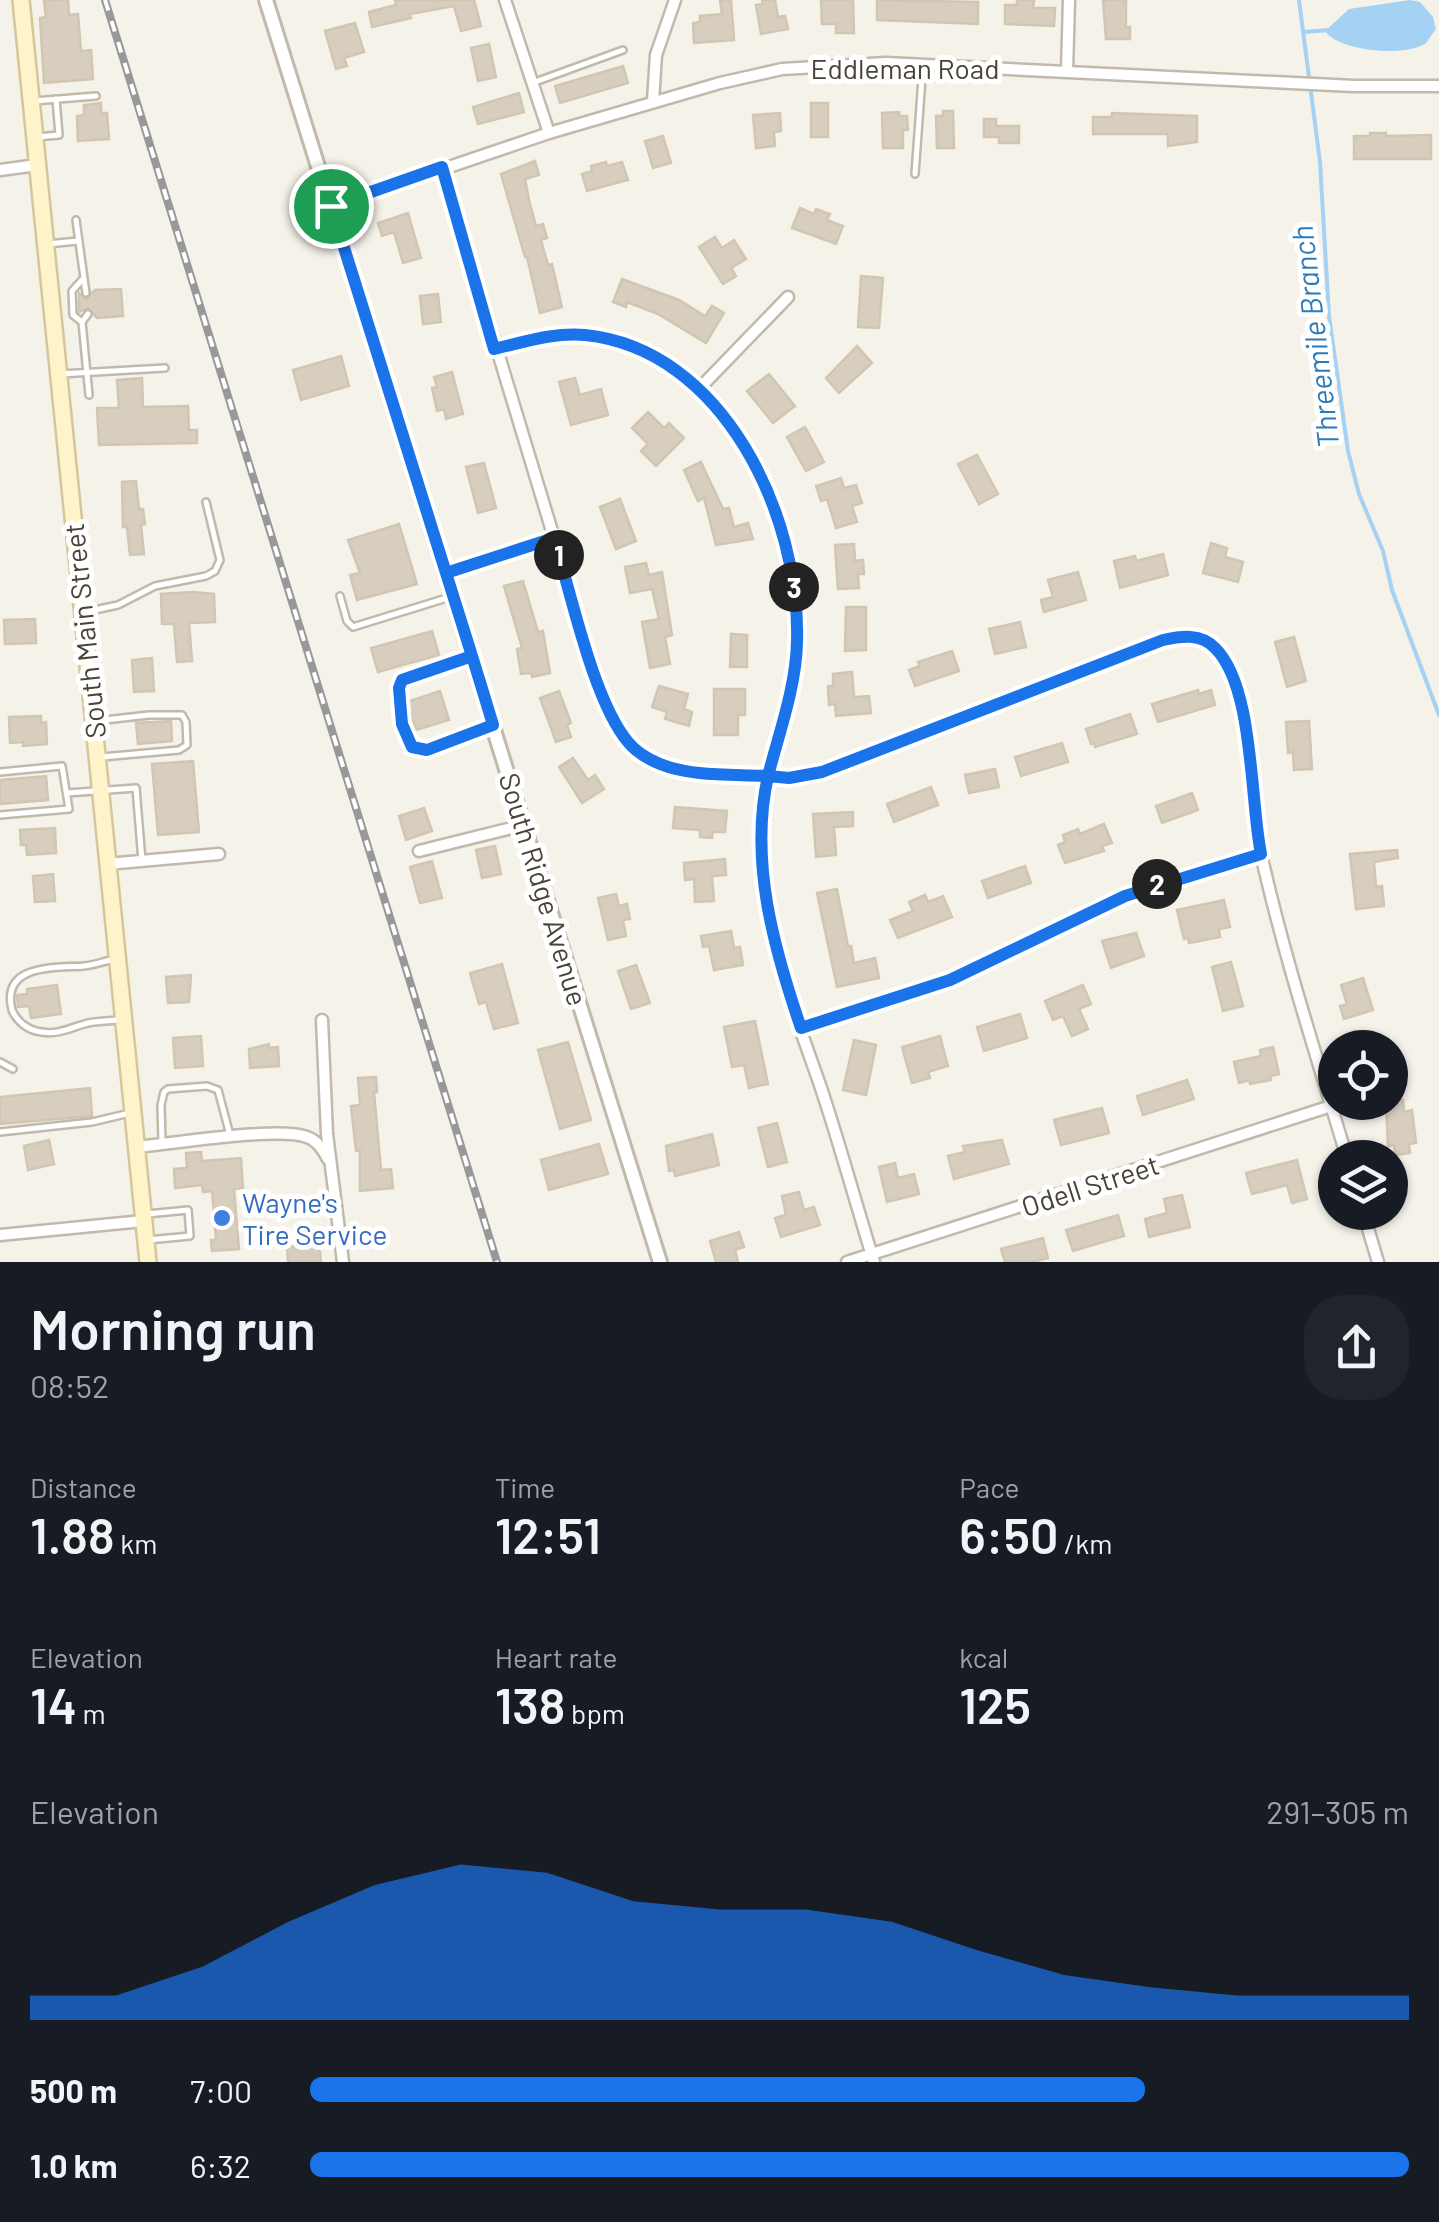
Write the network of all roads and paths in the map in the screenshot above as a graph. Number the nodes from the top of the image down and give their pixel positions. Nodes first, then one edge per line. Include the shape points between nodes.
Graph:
1 (21, 0) edge
2 (266, 0) edge
3 (505, 0) edge
4 (675, 0) edge
5 (1069, 0) edge
6 (623, 50) dead end
7 (923, 65) junction
8 (1067, 71) junction
9 (532, 83) junction
10 (1439, 86) edge
11 (96, 96) dead end
12 (56, 99) junction
13 (653, 101) junction
14 (31, 102) junction
15 (549, 133) junction
16 (34, 137) junction
17 (37, 165) junction
18 (442, 167) junction
19 (0, 170) edge
20 (915, 174) dead end
21 (331, 206) junction
22 (76, 220) dead end
23 (78, 241) junction
24 (44, 244) junction
25 (82, 280) junction
26 (86, 292) dead end
27 (788, 297) dead end
28 (73, 304) junction
29 (50, 305) junction
30 (88, 314) dead end
31 (82, 322) junction
32 (494, 349) junction
33 (165, 368) dead end
34 (88, 372) junction
35 (58, 374) junction
36 (697, 390) junction
37 (90, 395) dead end
38 (206, 502) dead end
39 (554, 538) junction
40 (446, 573) junction
41 (340, 596) dead end
42 (453, 596) junction
43 (82, 612) junction
44 (472, 656) junction
45 (93, 721) junction
46 (493, 725) junction
47 (96, 758) junction
48 (0, 772) edge
49 (768, 776) junction
50 (100, 790) junction
51 (67, 793) junction
52 (0, 815) edge
53 (524, 824) junction
54 (419, 851) dead end
55 (220, 854) dead end
56 (1261, 854) junction
57 (142, 861) junction
58 (108, 864) junction
59 (116, 959) junction
60 (122, 1020) junction
61 (322, 1020) dead end
62 (801, 1028) junction
63 (0, 1062) edge
64 (1318, 1062) edge
65 (12, 1069) dead end
66 (1318, 1111) edge
67 (132, 1113) junction
68 (0, 1132) edge
69 (230, 1138) junction
70 (162, 1144) junction
71 (136, 1147) junction
72 (330, 1160) junction
73 (143, 1218) junction
74 (1368, 1230) edge
75 (0, 1235) edge
76 (146, 1240) junction
77 (873, 1258) edge
78 (148, 1262) edge
79 (343, 1262) edge
80 (660, 1262) edge
81 (847, 1262) edge
82 (1378, 1262) edge

1 - 14 main road, South Main Street
2 - 21 street, South Ridge Avenue
3 - 9 street
4 - 13 street via 656,55
5 - 8 street
6 - 9 lane
7 - 8 street, Eddleman Road
7 - 13 street, Eddleman Road via 782,69
7 - 20 lane
8 - 10 street, Eddleman Road
9 - 15 street
11 - 12 lane
12 - 14 lane
12 - 16 lane via 60,134
13 - 15 street, Eddleman Road
14 - 16 main road, South Main Street
15 - 18 street, Eddleman Road
16 - 17 main road, South Main Street
17 - 19 street
17 - 24 main road, South Main Street
18 - 21 street, Eddleman Road
18 - 32 street
21 - 40 street, South Ridge Avenue
22 - 23 lane
23 - 24 lane
23 - 25 lane
24 - 29 main road, South Main Street
25 - 26 lane
25 - 28 lane via 72,291
27 - 36 street
28 - 29 lane
28 - 31 lane via 73,316
29 - 35 main road, South Main Street
30 - 31 lane
31 - 34 lane
32 - 36 street via 565,335 600,338 664,362
32 - 39 street
33 - 34 lane
34 - 35 lane
34 - 37 lane
35 - 43 main road, South Main Street
36 - 49 street via 759,470 791,564 797,645
38 - 43 lane via 220,560 215,571
39 - 40 street
39 - 49 street via 596,678 627,740 668,767
40 - 42 street, South Ridge Avenue
41 - 42 lane via 353,627
42 - 44 street, South Ridge Avenue
43 - 45 main road, South Main Street
44 - 46 street, South Ridge Avenue
44 - 46 lane via 402,680 405,738 427,750
45 - 47 main road, South Main Street
45 - 47 lane via 182,715 186,722 187,745 178,750
46 - 53 street, South Ridge Avenue
47 - 50 main road, South Main Street
48 - 51 lane via 62,766
49 - 56 street via 822,772 1163,640 1190,636 1216,648 1240,699
49 - 62 street via 764,887
50 - 51 lane
50 - 57 lane via 136,788
50 - 58 main road, South Main Street
51 - 52 lane via 69,809
53 - 54 street
53 - 80 street, South Ridge Avenue
55 - 57 street
56 - 62 street via 1125,896 950,980
56 - 64 street
57 - 58 street
58 - 59 main road, South Main Street
59 - 60 main road, South Main Street
59 - 60 lane via 36,967 17,980 10,1003 20,1022 40,1032
60 - 67 main road, South Main Street
61 - 72 street
62 - 77 street
63 - 65 lane
66 - 77 street, Odell Street
67 - 68 lane
67 - 71 main road, South Main Street
69 - 70 street
69 - 70 lane via 218,1090 168,1089 160,1105
69 - 72 street via 298,1134 318,1142
70 - 71 street
71 - 73 main road, South Main Street
72 - 79 street
73 - 75 street
73 - 76 main road, South Main Street
73 - 76 lane via 188,1210 190,1236
74 - 82 street
76 - 78 main road, South Main Street
77 - 81 street, Odell Street

